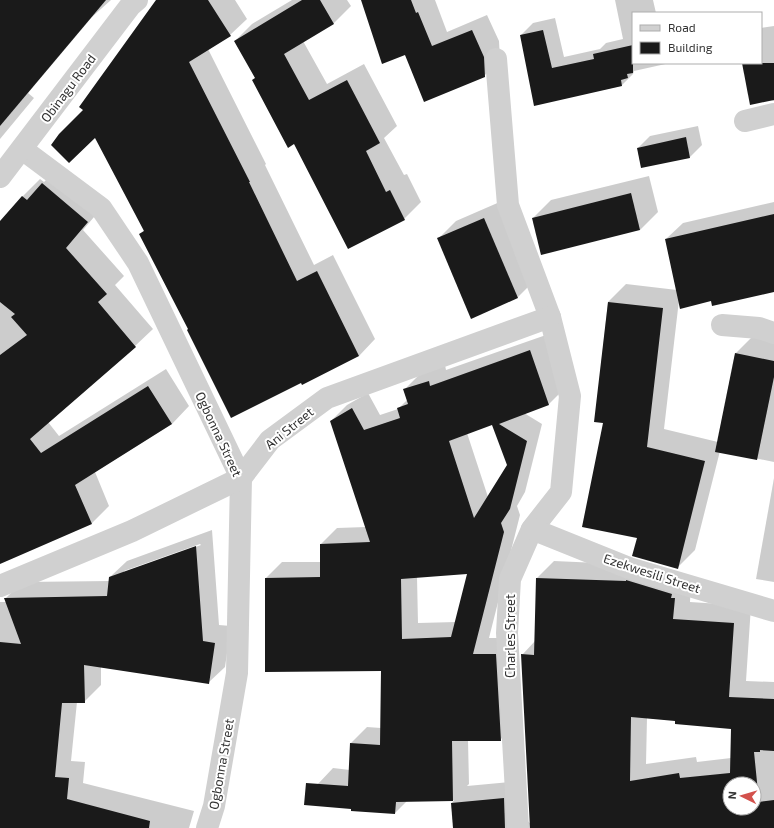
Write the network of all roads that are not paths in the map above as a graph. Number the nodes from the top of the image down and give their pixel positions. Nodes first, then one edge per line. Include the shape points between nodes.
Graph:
1 (137, 0) edge
2 (496, 60) dead end
3 (774, 114) edge
4 (745, 121) dead end
5 (22, 148) junction
6 (0, 178) edge
7 (550, 316) junction
8 (722, 325) dead end
9 (774, 333) edge
10 (241, 478) junction
11 (532, 529) junction
12 (0, 586) edge
13 (774, 611) edge
14 (207, 828) edge
15 (518, 828) edge

1 - 5 street, Obinagu Road
2 - 7 street, Charles Street via 508,205
3 - 4 street
5 - 6 street, Obinagu Road
5 - 10 street, Ogbonna Street via 101,208 141,271
7 - 10 street, Ani Street via 327,398 270,440
7 - 11 street, Charles Street via 570,396 561,492
8 - 9 street via 759,328
10 - 12 street, Ani Street via 132,532
10 - 14 street, Ogbonna Street via 237,673 214,806
11 - 13 street, Ezekwesili Street via 629,568
11 - 15 street, Charles Street via 510,579 507,634

